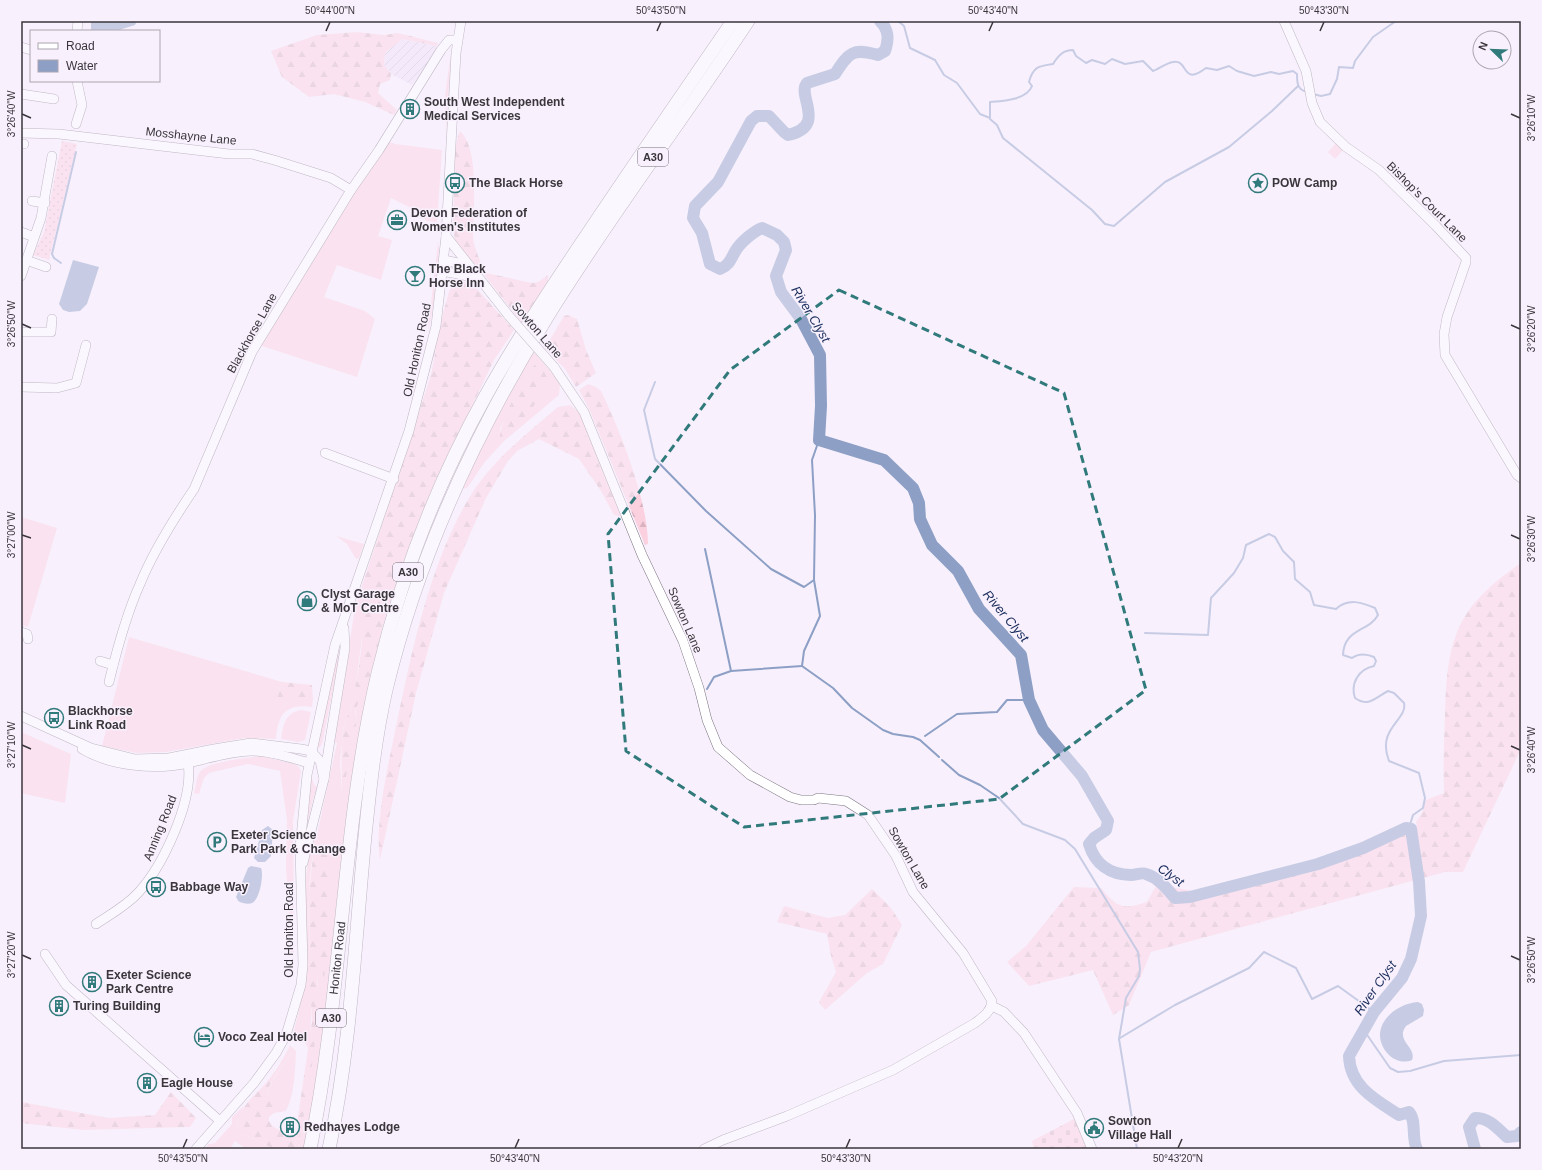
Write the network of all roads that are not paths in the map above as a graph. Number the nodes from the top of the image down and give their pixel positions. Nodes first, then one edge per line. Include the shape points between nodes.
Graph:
1 (461, 21) edge
2 (733, 21) edge
3 (748, 21) edge
4 (1284, 21) edge
5 (457, 40) junction
6 (77, 82) edge
7 (21, 94) edge
8 (54, 99) dead end
9 (76, 124) dead end
10 (21, 132) edge
11 (52, 156) dead end
12 (351, 190) junction
13 (32, 201) dead end
14 (44, 204) junction
15 (21, 232) edge
16 (446, 236) junction
17 (34, 237) junction
18 (26, 260) junction
19 (444, 260) junction
20 (468, 266) junction
21 (46, 267) dead end
22 (442, 271) junction
23 (21, 276) edge
24 (479, 281) junction
25 (52, 319) dead end
26 (21, 332) edge
27 (86, 345) dead end
28 (21, 387) edge
29 (325, 453) dead end
30 (1521, 478) edge
31 (394, 479) junction
32 (343, 625) junction
33 (100, 661) dead end
34 (113, 665) junction
35 (109, 682) dead end
36 (21, 716) edge
37 (332, 722) junction
38 (60, 734) junction
39 (236, 753) junction
40 (194, 754) junction
41 (314, 754) junction
42 (169, 758) junction
43 (309, 762) junction
44 (188, 763) junction
45 (190, 775) junction
46 (324, 779) junction
47 (302, 869) junction
48 (96, 924) dead end
49 (46, 957) dead end
50 (992, 1006) junction
51 (220, 1121) junction
52 (196, 1149) edge
53 (310, 1149) edge
54 (329, 1149) edge
55 (704, 1149) edge
56 (1092, 1149) edge

1 - 5 street, Old Honiton Road
2 - 53 highway, Honiton Road / A30 via 552,286 484,398 441,485 404,581 368,719 357,789 327,1054
3 - 54 highway, Honiton Road / A30 via 640,176 513,373 459,479 414,589 378,730 341,1086
4 - 30 street, Bishop's Court Lane via 1306,71 1312,103 1320,122 1346,147 1379,170 1466,258 1447,317 1444,334 1445,355 1516,475
5 - 12 street, Blackhorse Lane via 449,40 441,50
5 - 16 street, Old Honiton Road
6 - 9 street via 82,105
7 - 8 street
10 - 12 street, Mosshayne Lane via 59,134 228,154 252,154 331,178
11 - 14 street
12 - 34 street, Blackhorse Lane via 252,352 194,489 184,502 142,578
13 - 14 street
14 - 17 street
15 - 17 street
16 - 19 street, Old Honiton Road
16 - 20 street, Sowton Lane
17 - 18 street
18 - 21 street
18 - 23 street
19 - 20 street
19 - 22 street, Old Honiton Road
20 - 24 street, Sowton Lane
22 - 24 street
22 - 31 street, Old Honiton Road via 436,326 418,400
24 - 50 street, Sowton Lane, bridge via 554,367 584,412 642,555 683,641 699,688 708,726 718,747 750,775 790,797 801,800 818,798 846,801 868,815 896,856 917,897 963,953 989,994
25 - 26 street via 51,332
27 - 28 street via 76,383 57,388
29 - 31 street
31 - 32 street, Old Honiton Road
32 - 37 street, Old Honiton Road via 344,648
32 - 41 street, Old Honiton Road via 335,645
33 - 34 street
34 - 35 street, Blackhorse Lane
36 - 38 street
37 - 41 street, Old Honiton Road via 323,748
37 - 46 street, Old Honiton Road
38 - 42 street via 91,748 120,756 136,759
38 - 44 street via 89,753 118,763 145,766
39 - 43 street via 265,752
39 - 44 street
39 - 45 street via 205,762
40 - 41 street via 214,748 251,743 278,745
40 - 42 street
40 - 44 street
41 - 43 street
41 - 46 street via 322,768
42 - 44 street
43 - 47 street, Old Honiton Road via 300,830
44 - 45 street, Anning Road
45 - 48 street, Anning Road via 189,789 178,821 156,871 137,894
46 - 47 street, Old Honiton Road
47 - 51 street, Old Honiton Road via 303,965 294,1011 286,1035 276,1053 254,1083
49 - 51 street via 66,985
50 - 55 street via 987,1014 975,1023 893,1070
50 - 56 street via 1004,1012 1024,1032 1077,1113
51 - 52 street, Old Honiton Road

